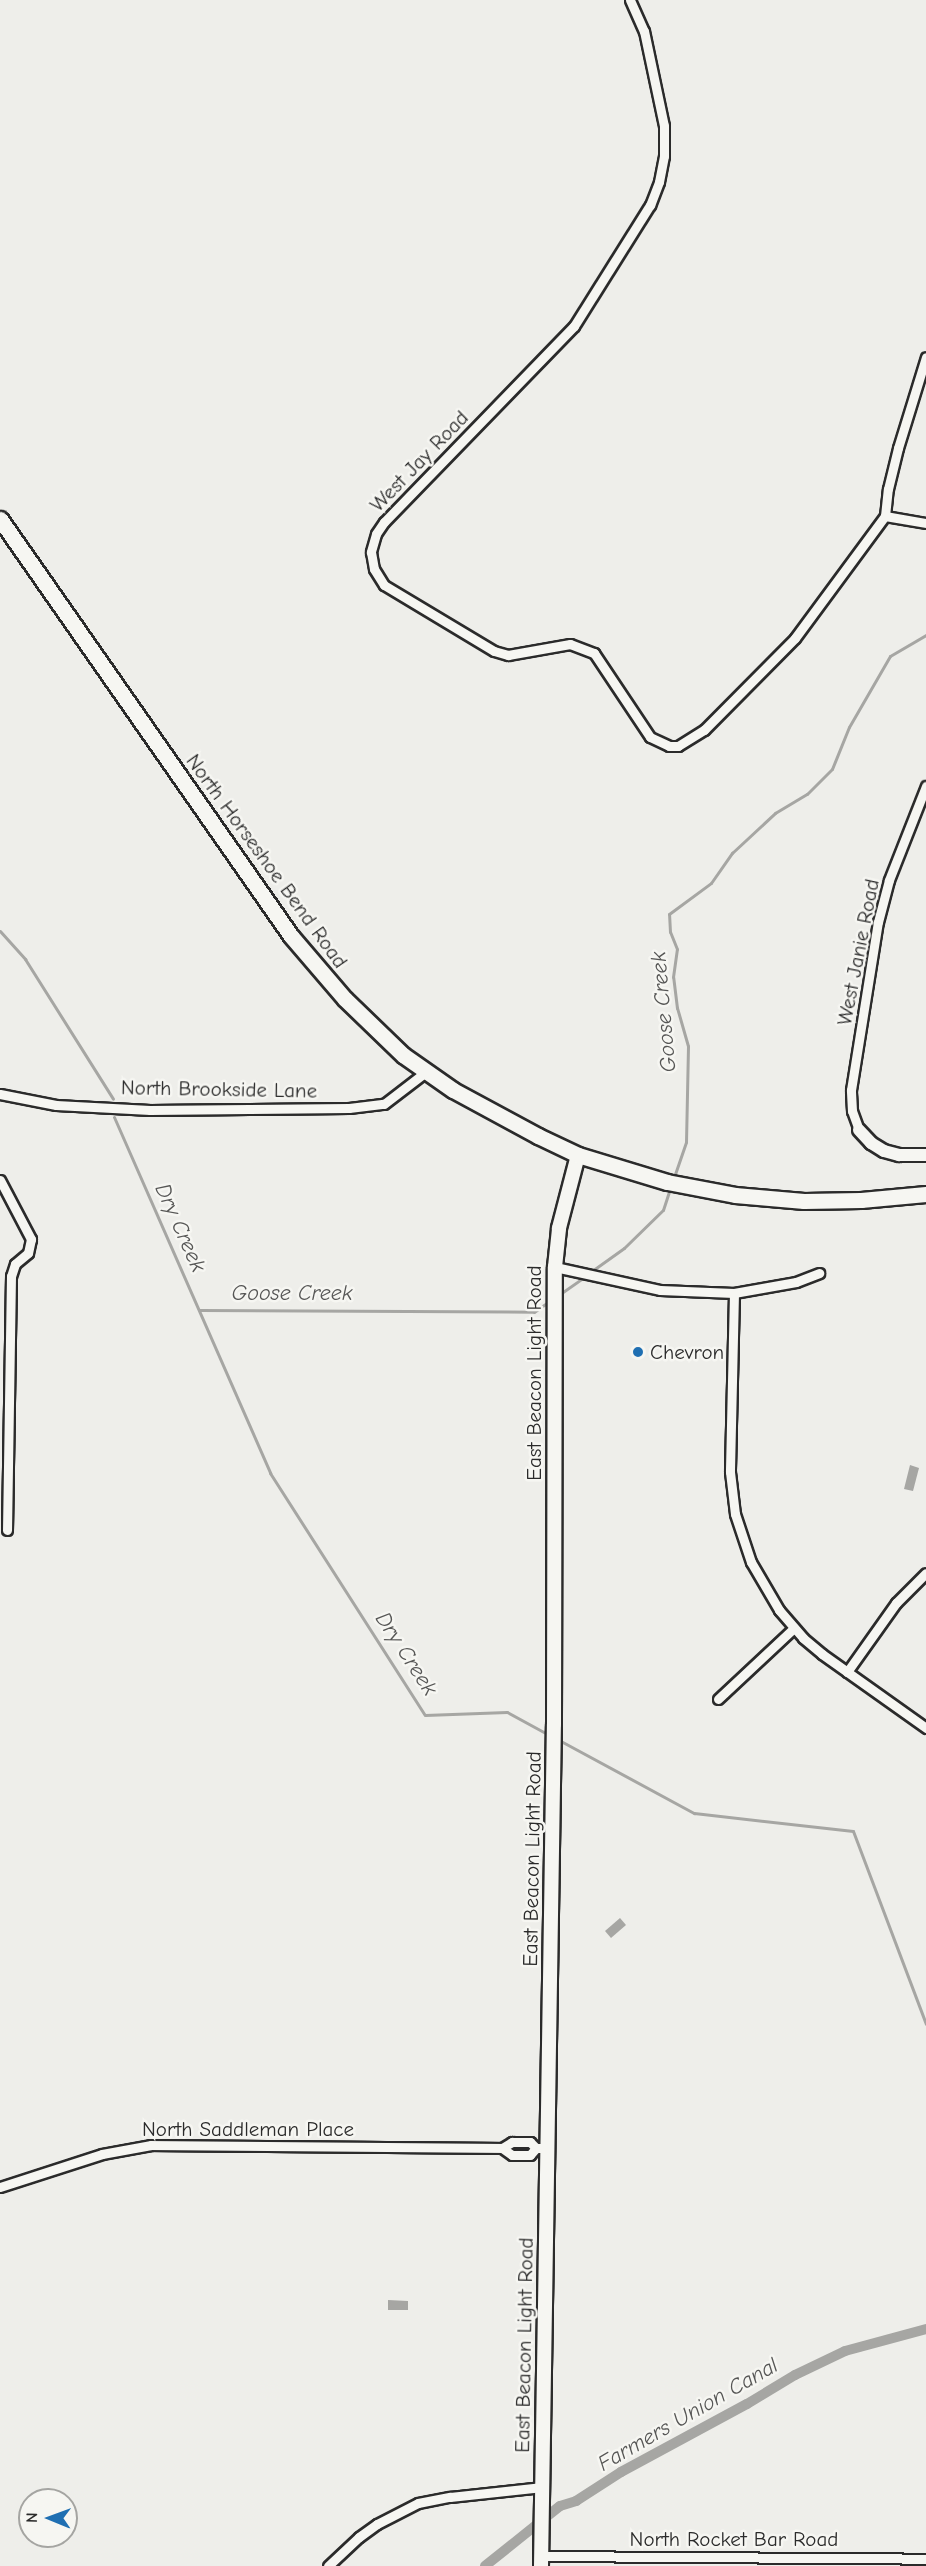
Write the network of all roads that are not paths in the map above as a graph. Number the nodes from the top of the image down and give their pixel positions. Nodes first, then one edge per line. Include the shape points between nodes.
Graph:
1 (630, 0) edge
2 (926, 357) edge
3 (885, 516) junction
4 (0, 519) edge
5 (926, 524) edge
6 (926, 786) edge
7 (427, 1071) junction
8 (0, 1094) edge
9 (859, 1130) joint
10 (579, 1155) junction
11 (926, 1155) edge
12 (0, 1180) edge
13 (926, 1194) edge
14 (555, 1267) junction
15 (819, 1273) dead end
16 (734, 1293) junction
17 (7, 1530) dead end
18 (926, 1573) edge
19 (794, 1628) junction
20 (847, 1672) junction
21 (718, 1699) dead end
22 (926, 1728) edge
23 (542, 2148) junction
24 (0, 2187) edge
25 (542, 2487) junction
26 (926, 2559) edge
27 (542, 2561) edge
28 (328, 2566) edge

1 - 3 street, West Jay Road via 644,31 664,126 664,156 650,205 574,326 384,522 371,552 374,569 384,585 494,651 508,655 570,644 594,653 650,737 678,746 704,730 795,638
2 - 3 street via 898,448
3 - 5 street
4 - 7 highway, North Horseshoe Bend Road via 314,965 374,1028
6 - 9 street, West Janie Road via 889,880 878,922 851,1090 852,1111
7 - 8 street, North Brookside Lane via 384,1104 349,1108 150,1110 56,1105
7 - 10 highway, North Horseshoe Bend Road via 497,1115
9 - 11 street via 884,1151
10 - 13 highway, North Horseshoe Bend Road via 667,1182 739,1196 842,1201
10 - 14 main road, East Beacon Light Road via 559,1228
12 - 17 street via 31,1239 28,1253 15,1264 11,1276
14 - 16 street via 660,1290
14 - 23 main road, East Beacon Light Road via 553,1793
15 - 16 street via 796,1282
16 - 19 street via 732,1497 751,1562 762,1585
18 - 20 street via 896,1603
19 - 20 street
19 - 21 street
20 - 22 street
23 - 24 street, North Saddleman Place via 530,2142 512,2142 502,2148 151,2145 102,2154
23 - 25 main road, East Beacon Light Road
25 - 27 main road, East Beacon Light Road
25 - 28 street via 418,2503 377,2523
26 - 27 street, North Rocket Bar Road

